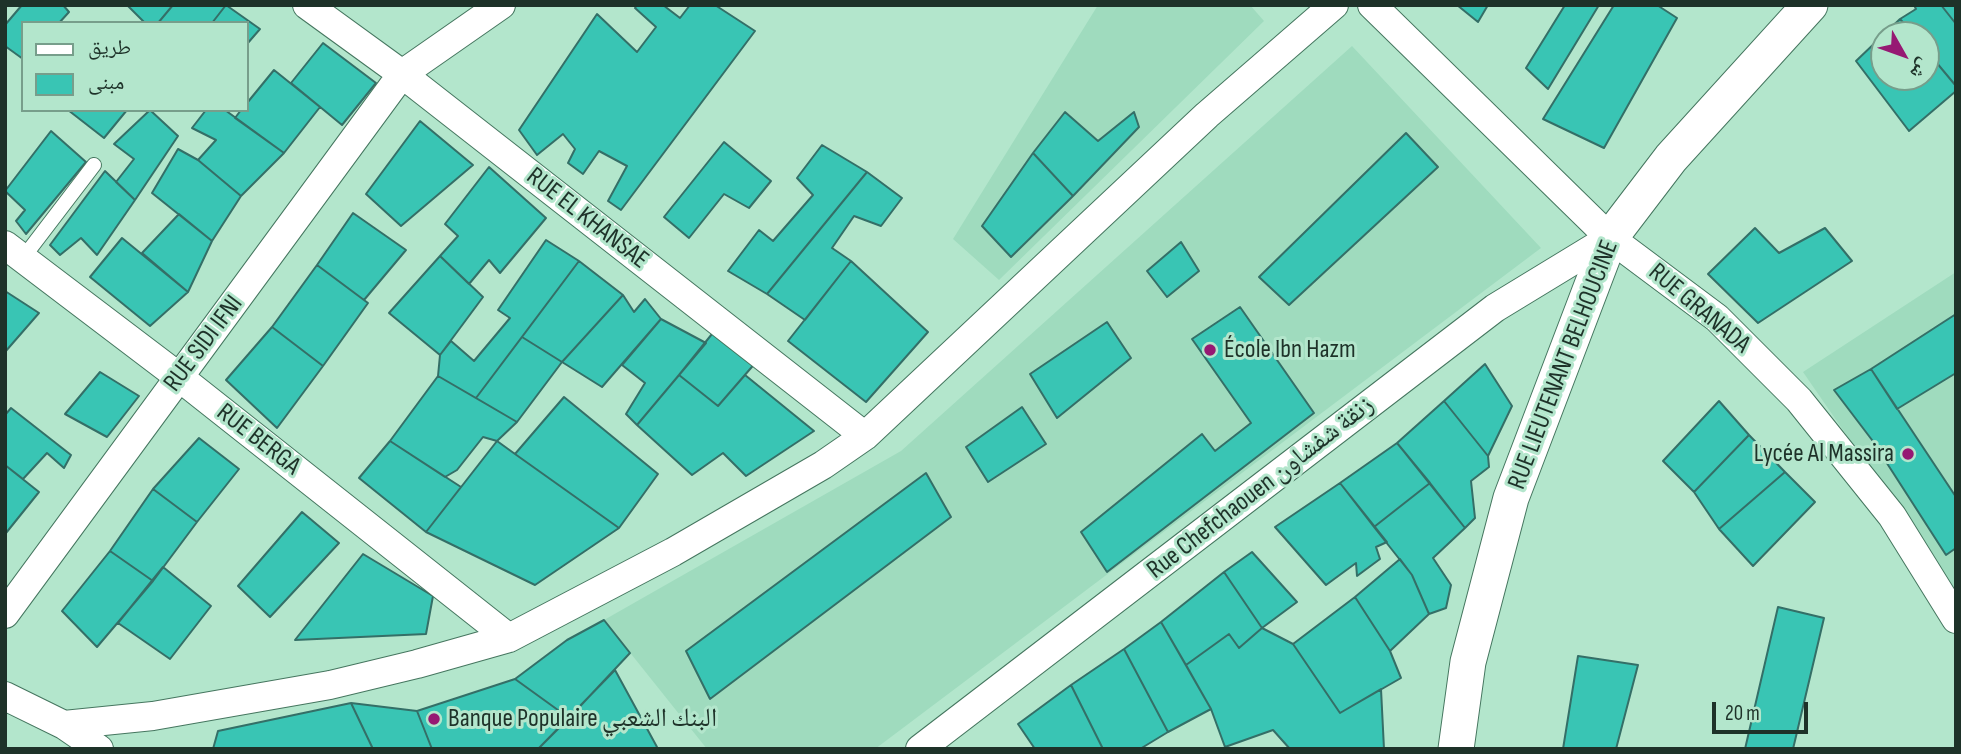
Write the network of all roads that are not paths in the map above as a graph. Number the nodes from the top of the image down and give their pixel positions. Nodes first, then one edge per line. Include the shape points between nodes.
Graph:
1 (307, 5) edge
2 (500, 5) edge
3 (1335, 5) edge
4 (1372, 5) edge
5 (1810, 5) edge
6 (402, 74) junction
7 (94, 165) dead end
8 (1610, 238) junction
9 (11, 251) edge
10 (179, 377) junction
11 (865, 436) junction
12 (5, 614) edge
13 (1956, 619) edge
14 (509, 638) junction
15 (5, 696) edge
16 (64, 725) junction
17 (99, 749) edge
18 (920, 749) edge
19 (1456, 749) edge

1 - 6 street, RUE EL KHANSAE
2 - 6 street, RUE SIDI IFNI
3 - 11 street via 1207,116
4 - 8 street, RUE GRANADA
5 - 8 street, RUE LIEUTENANT BELHOUCINE via 1671,158
6 - 10 street, RUE SIDI IFNI
6 - 11 street, RUE EL KHANSAE
7 - 9 lane
8 - 13 street, RUE GRANADA via 1717,318 1799,400 1892,516
8 - 18 street, Rue Chefchaouen زنقة شفشاون via 1495,308
8 - 19 street, RUE LIEUTENANT BELHOUCINE via 1511,498 1468,662
9 - 10 street, RUE BERGA
10 - 12 street, RUE SIDI IFNI
10 - 14 street, RUE BERGA
11 - 14 street via 673,552
14 - 16 street via 330,685 153,716
15 - 16 street
16 - 17 street

